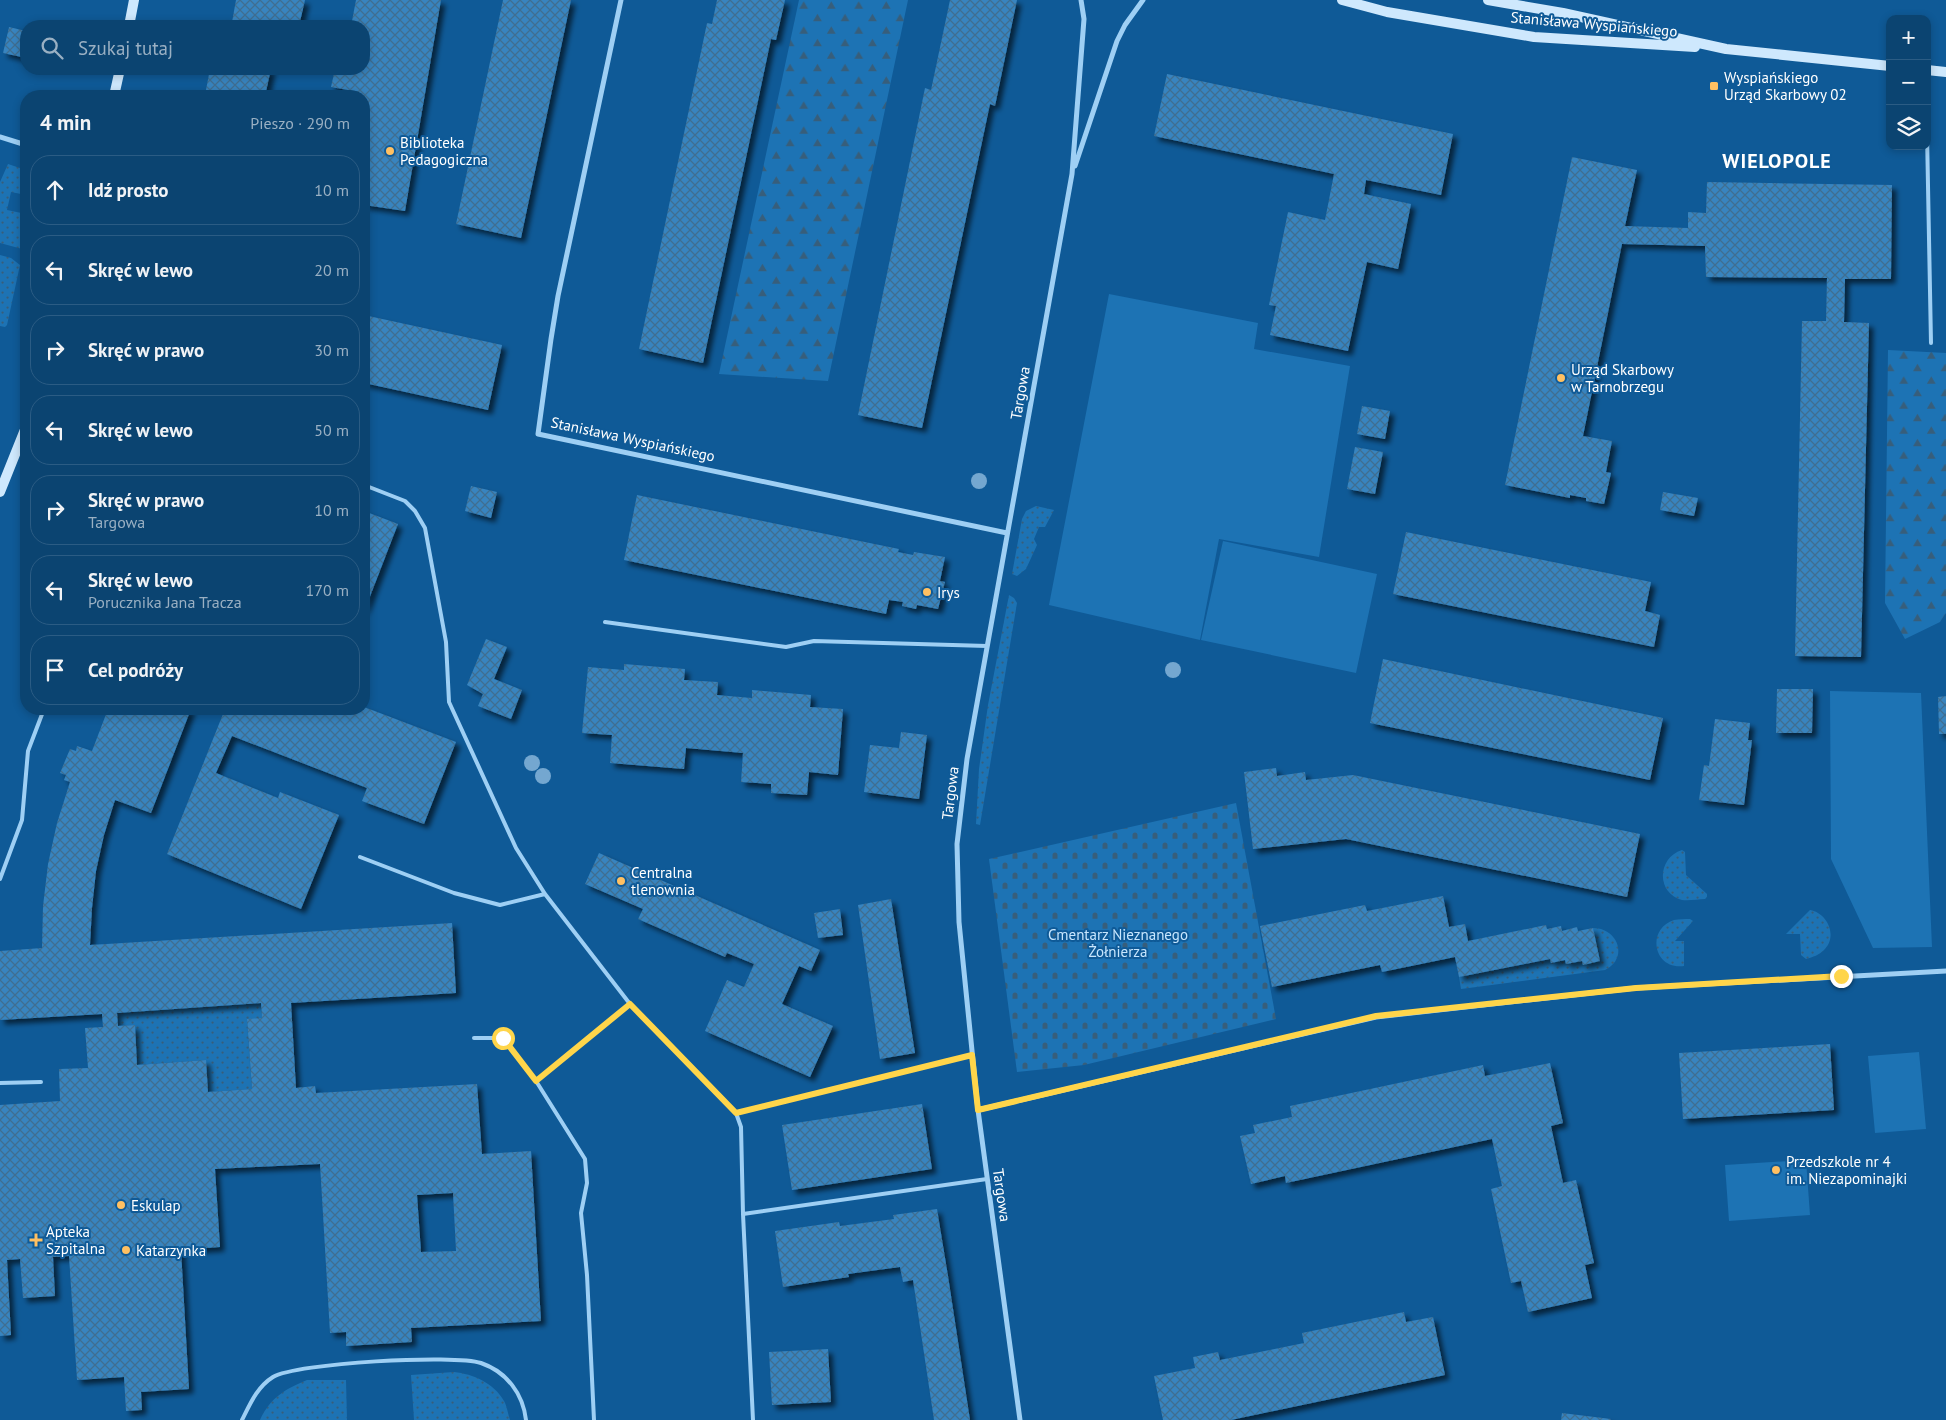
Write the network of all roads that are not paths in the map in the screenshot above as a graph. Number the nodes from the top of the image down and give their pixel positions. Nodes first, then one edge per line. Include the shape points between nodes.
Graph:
1 (134, 0) edge
2 (621, 0) edge
3 (1081, 0) edge
4 (1144, 0) edge
5 (1342, 0) edge
6 (1488, 0) edge
7 (130, 20) edge
8 (1726, 49) junction
9 (1886, 66) edge
10 (1931, 70) edge
11 (1946, 72) edge
12 (119, 75) edge
13 (115, 90) edge
14 (0, 137) edge
15 (20, 143) edge
16 (1927, 150) edge
17 (1072, 174) junction
18 (1931, 342) dead end
19 (20, 442) edge
20 (370, 487) edge
21 (0, 492) edge
22 (1007, 533) junction
23 (605, 622) dead end
24 (987, 646) junction
25 (42, 715) edge
26 (360, 857) dead end
27 (0, 879) edge
28 (545, 894) junction
29 (1946, 971) edge
30 (630, 1004) junction
31 (474, 1038) dead end
32 (972, 1055) junction
33 (536, 1081) junction
34 (41, 1082) dead end
35 (0, 1083) edge
36 (978, 1110) junction
37 (736, 1113) junction
38 (987, 1179) junction
39 (743, 1214) junction
40 (242, 1420) edge
41 (526, 1420) edge
42 (594, 1420) edge
43 (753, 1420) edge
44 (1020, 1420) edge

1 - 7 street
2 - 22 street, Stanisława Wyspiańskiego via 557,305 538,434
3 - 17 street, Targowa via 1084,19
4 - 17 street, Targowa via 1124,25 1117,41
5 - 8 street, Stanisława Wyspiańskiego via 1387,12 1534,37
6 - 8 street, Stanisława Wyspiańskiego
8 - 9 street, Stanisława Wyspiańskiego
10 - 11 street
12 - 13 street
14 - 15 street
16 - 18 lane
17 - 22 street, Targowa
19 - 21 street
20 - 28 lane via 405,500 416,511 425,528 446,642 449,702 516,848
22 - 24 street, Targowa
23 - 24 lane via 786,647 814,642
24 - 32 street, Targowa via 967,759 957,844 959,922
25 - 27 lane via 28,751 22,820
26 - 28 lane via 454,893 500,905
28 - 30 lane
29 - 36 street via 1636,988 1376,1016
30 - 33 lane
30 - 37 lane
31 - 33 lane via 503,1038
32 - 36 street, Targowa
32 - 37 lane
33 - 42 lane via 585,1159 587,1183 581,1213
34 - 35 lane
36 - 38 street, Targowa
37 - 39 lane via 740,1127
38 - 39 lane
38 - 44 street, Targowa
39 - 43 lane
40 - 41 lane via 261,1387 274,1376 311,1367 460,1359 492,1368 513,1385 520,1396

